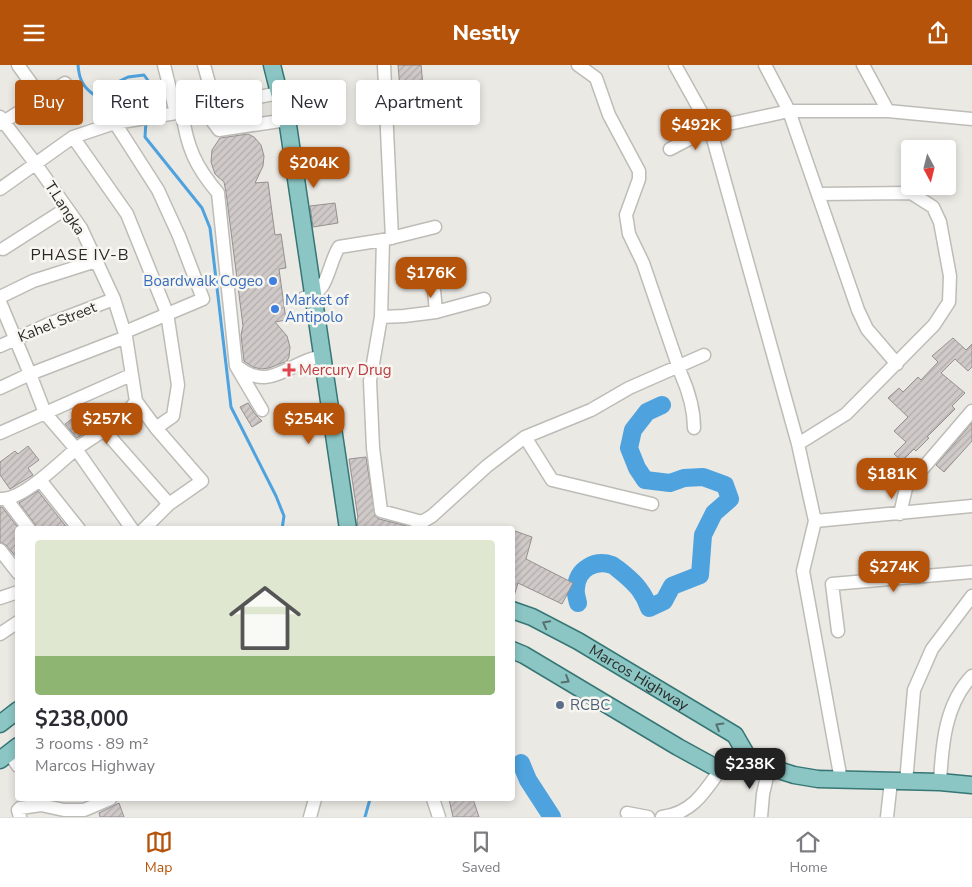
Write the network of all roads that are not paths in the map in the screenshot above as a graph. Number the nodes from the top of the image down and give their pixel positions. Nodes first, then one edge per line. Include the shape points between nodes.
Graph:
1 (18, 65) edge
2 (164, 65) edge
3 (204, 65) edge
4 (272, 65) edge
5 (384, 65) edge
6 (578, 65) edge
7 (675, 65) edge
8 (765, 65) edge
9 (863, 65) edge
10 (29, 80) edge
11 (207, 80) edge
12 (276, 80) edge
13 (384, 80) edge
14 (176, 103) edge
15 (788, 111) junction
16 (888, 111) junction
17 (15, 113) edge
18 (972, 119) edge
19 (1, 121) edge
20 (109, 125) edge
21 (116, 125) edge
22 (182, 125) edge
23 (215, 125) edge
24 (251, 125) edge
25 (284, 125) edge
26 (385, 125) edge
27 (710, 128) junction
28 (73, 137) junction
29 (670, 149) dead end
30 (35, 163) junction
31 (0, 189) edge
32 (819, 194) junction
33 (67, 208) junction
34 (435, 227) dead end
35 (387, 239) junction
36 (3, 249) dead end
37 (96, 261) junction
38 (432, 267) dead end
39 (0, 297) edge
40 (309, 298) junction
41 (114, 299) junction
42 (484, 299) dead end
43 (0, 302) edge
44 (436, 312) junction
45 (167, 313) junction
46 (381, 317) junction
47 (125, 334) junction
48 (16, 339) junction
49 (0, 346) edge
50 (704, 355) dead end
51 (317, 357) junction
52 (897, 364) junction
53 (678, 365) junction
54 (236, 366) junction
55 (30, 374) junction
56 (131, 375) junction
57 (0, 389) edge
58 (136, 401) junction
59 (262, 410) dead end
60 (972, 411) edge
61 (45, 413) junction
62 (156, 428) junction
63 (694, 428) dead end
64 (104, 430) junction
65 (0, 433) edge
66 (525, 437) junction
67 (798, 444) junction
68 (76, 449) junction
69 (40, 481) junction
70 (4, 500) edge
71 (169, 504) junction
72 (652, 504) dead end
73 (972, 506) edge
74 (900, 514) junction
75 (815, 521) junction
76 (419, 525) edge
77 (26, 526) edge
78 (77, 526) edge
79 (130, 526) edge
80 (147, 526) edge
81 (336, 526) edge
82 (347, 526) edge
83 (2, 556) edge
84 (15, 570) edge
85 (972, 572) edge
86 (15, 593) edge
87 (972, 596) edge
88 (0, 598) edge
89 (515, 611) edge
90 (15, 624) edge
91 (838, 631) dead end
92 (0, 634) edge
93 (515, 651) edge
94 (972, 676) edge
95 (15, 712) edge
96 (0, 724) edge
97 (750, 761) junction
98 (769, 768) junction
99 (720, 770) junction
100 (840, 780) junction
101 (899, 781) junction
102 (940, 782) junction
103 (972, 785) edge
104 (105, 801) edge
105 (314, 801) edge
106 (434, 801) edge
107 (39, 802) edge
108 (627, 813) dead end
109 (20, 817) edge
110 (310, 817) edge
111 (439, 817) edge
112 (648, 817) edge
113 (662, 817) edge
114 (761, 817) edge
115 (887, 817) edge

1 - 10 street
2 - 14 street
3 - 11 street
4 - 12 main road
5 - 13 street
6 - 53 street via 596,78 609,115 639,171 626,215 629,234 643,263
7 - 27 street
8 - 15 street
9 - 16 street
15 - 16 street
15 - 27 street
15 - 32 street
16 - 18 street
17 - 19 street
19 - 30 street, T.Langka
20 - 28 street
21 - 45 street via 158,191 203,299
22 - 54 street via 195,161 218,193
23 - 24 street via 219,130
25 - 40 main road
26 - 35 street
27 - 29 street
27 - 67 street
28 - 30 street
28 - 45 street via 128,214
30 - 31 street
30 - 33 street, T.Langka
32 - 52 street via 858,311 867,329
32 - 52 street via 911,193 933,207 940,222 950,276 949,302 934,325
33 - 36 street
33 - 37 street, T.Langka
34 - 35 street
35 - 40 street via 339,247 324,285
35 - 46 street
37 - 39 street via 33,281
37 - 41 street, T.Langka
38 - 44 street
40 - 51 main road
41 - 47 street, T.Langka
41 - 48 street, Kahel Street
42 - 44 street
43 - 48 street
44 - 46 street
45 - 47 street
45 - 62 street via 178,385 173,416
46 - 76 street via 370,381 373,448 381,511
47 - 55 street
47 - 56 street, T.Langka
48 - 49 street, Kahel Street
48 - 55 street
50 - 53 street
51 - 54 street via 264,378 249,375
51 - 81 main road
51 - 82 main road
52 - 67 street via 846,414
53 - 63 street via 691,399
53 - 66 street via 591,410
54 - 59 street
55 - 57 street
55 - 61 street
56 - 58 street, T.Langka
56 - 61 street
58 - 62 street
58 - 64 street via 130,410
60 - 74 street via 906,488
61 - 65 street
61 - 68 street
62 - 71 street via 202,481
64 - 68 street
64 - 71 street
66 - 72 street via 552,480
66 - 76 street
67 - 75 street
68 - 69 street
68 - 79 street
69 - 70 street
69 - 78 street
70 - 77 street
71 - 80 street
73 - 74 street
74 - 75 street
75 - 100 street via 803,571
83 - 84 street
85 - 91 street via 832,584
86 - 88 street
87 - 101 street via 932,649 914,691
97 -> 89 main road, Marcos Highway via 736,735 578,641
90 - 92 street
93 -> 99 main road
94 - 102 street via 948,714
95 - 96 main road
97 - 98 main road
97 - 99 main road
98 - 100 main road via 810,778
98 - 114 street
99 - 113 street via 692,806
100 - 101 main road
101 - 102 main road
101 - 115 street
102 - 103 main road
104 - 107 street via 84,810 64,810
105 - 110 street
106 - 111 street
107 - 109 street via 20,808
108 - 112 street

